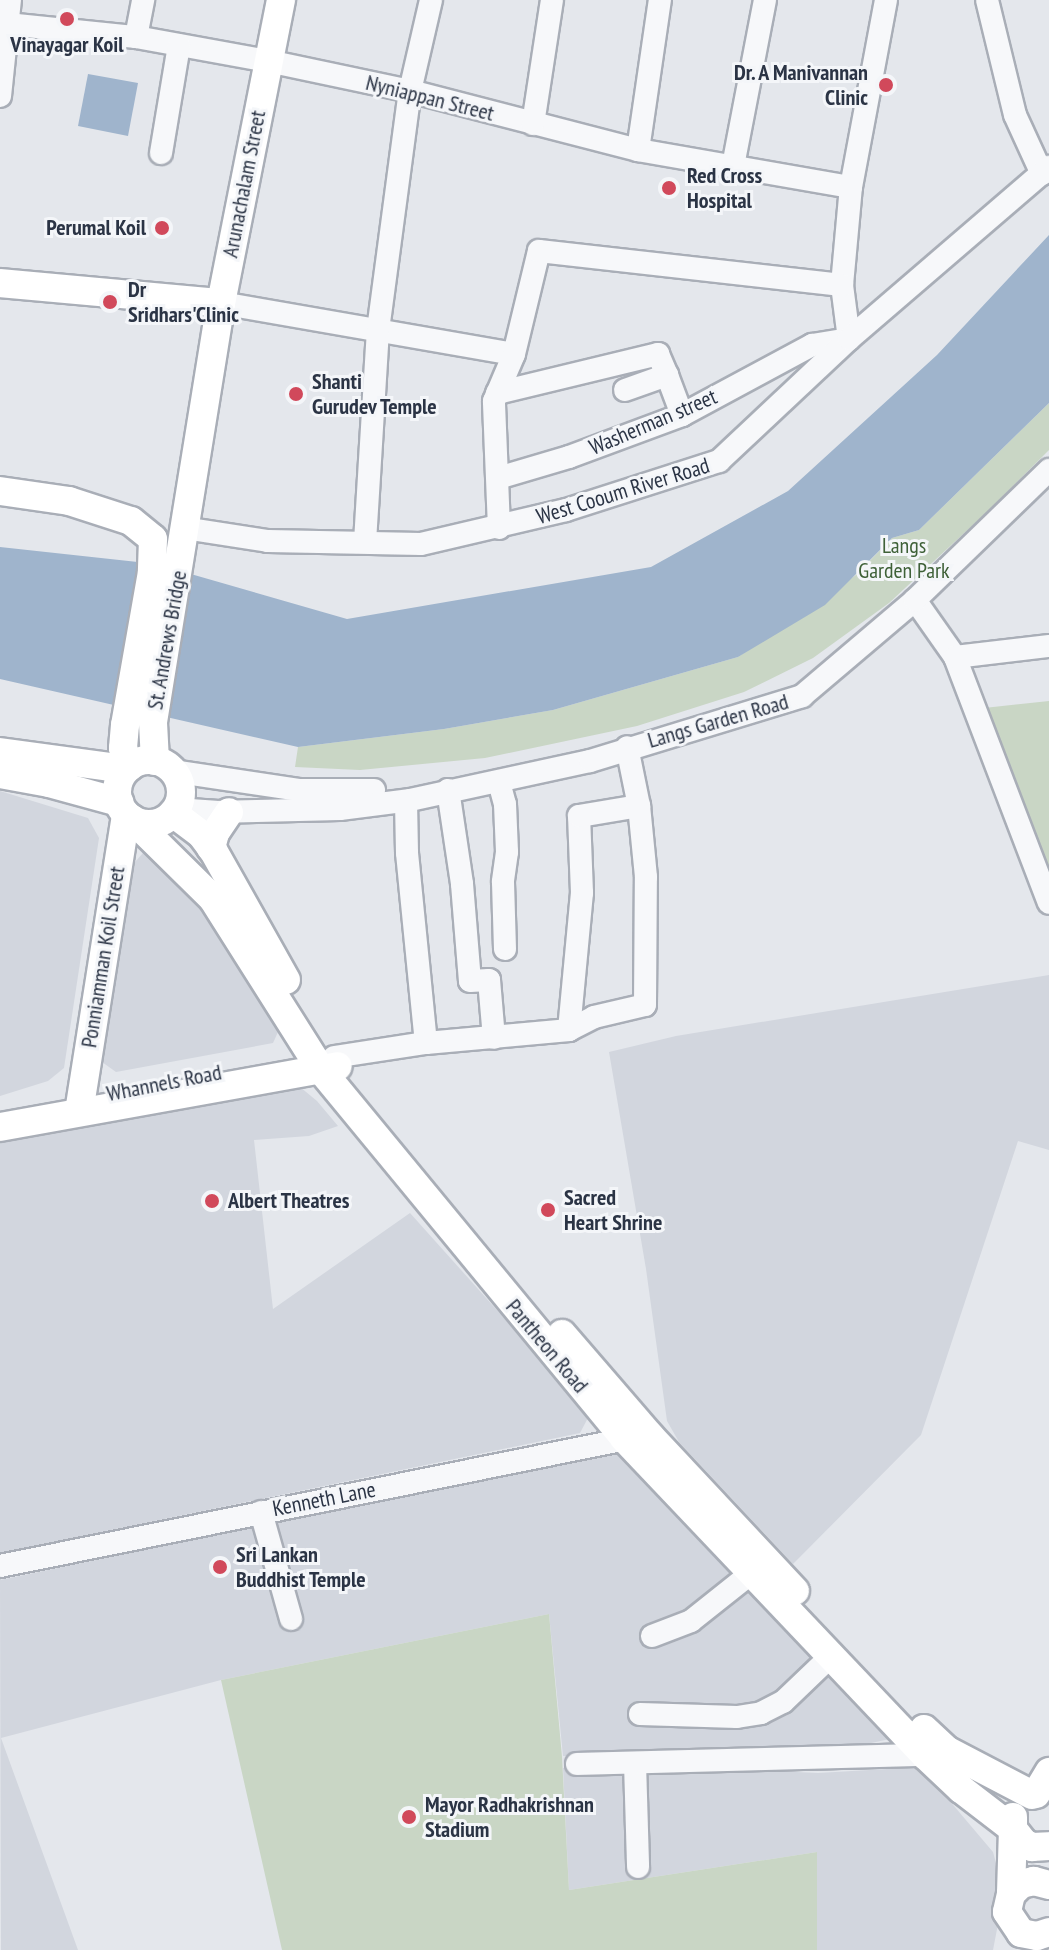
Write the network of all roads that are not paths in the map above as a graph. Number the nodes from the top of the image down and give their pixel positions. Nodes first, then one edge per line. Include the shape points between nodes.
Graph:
1 (10, 0) edge
2 (143, 0) edge
3 (281, 0) edge
4 (431, 0) edge
5 (552, 0) edge
6 (660, 0) edge
7 (765, 0) edge
8 (886, 0) edge
9 (987, 0) edge
10 (7, 24) junction
11 (136, 37) junction
12 (179, 45) junction
13 (268, 61) junction
14 (410, 91) junction
15 (0, 96) edge
16 (533, 124) junction
17 (638, 150) junction
18 (161, 153) dead end
19 (733, 166) junction
20 (1046, 170) edge
21 (851, 187) junction
22 (0, 283) edge
23 (842, 285) junction
24 (221, 303) junction
25 (378, 330) junction
26 (849, 339) junction
27 (514, 354) junction
28 (667, 375) junction
29 (625, 390) dead end
30 (497, 393) junction
31 (682, 415) junction
32 (1049, 470) edge
33 (498, 478) junction
34 (0, 491) edge
35 (184, 528) junction
36 (499, 528) junction
37 (365, 542) junction
38 (181, 559) joint
39 (915, 600) junction
40 (1049, 646) edge
41 (955, 657) junction
42 (627, 747) junction
43 (0, 752) edge
44 (136, 754) junction
45 (0, 774) edge
46 (499, 782) junction
47 (448, 790) junction
48 (406, 801) junction
49 (639, 806) junction
50 (175, 811) junction
51 (126, 812) junction
52 (229, 812) junction
53 (211, 848) junction
54 (1049, 903) edge
55 (244, 930) junction
56 (505, 949) dead end
57 (569, 1030) junction
58 (494, 1038) junction
59 (426, 1043) junction
60 (327, 1060) junction
61 (79, 1106) junction
62 (0, 1119) edge
63 (0, 1127) edge
64 (637, 1437) junction
65 (261, 1512) junction
66 (0, 1566) edge
67 (758, 1567) junction
68 (291, 1619) dead end
69 (652, 1636) dead end
70 (831, 1656) junction
71 (640, 1714) dead end
72 (925, 1755) junction
73 (635, 1763) junction
74 (577, 1764) dead end
75 (1042, 1789) edge
76 (1013, 1829) junction
77 (1049, 1846) edge
78 (638, 1867) dead end
79 (1049, 1885) edge
80 (1010, 1908) junction
81 (1042, 1938) edge
82 (1000, 1950) edge

1 - 10 street
2 - 11 street
3 - 13 main road, Arunachalam Street
4 - 14 street
5 - 16 street
6 - 17 street
7 - 19 street
8 - 21 street
9 - 20 street via 1015,115
10 - 11 street, Nyniappan Street
10 - 15 street
11 - 12 street, Nyniappan Street
12 - 13 street, Nyniappan Street
12 - 18 street
13 - 14 street, Nyniappan Street
13 - 24 main road, Arunachalam Street
14 - 16 street, Nyniappan Street
14 - 25 street
16 - 17 street, Nyniappan Street
17 - 19 street, Nyniappan Street
19 - 21 street, Nyniappan Street
20 - 26 street, West Cooum River Road
21 - 23 street
22 - 24 main road
23 - 26 street
23 - 27 street via 539,251
24 - 25 street
24 - 35 main road, Arunachalam Street
25 - 27 street
25 - 37 street
26 - 31 street, Washerman street via 812,345
26 - 36 street, West Cooum River Road via 719,461
27 - 30 street
28 - 29 street
28 - 30 street via 658,354
28 - 31 street
30 - 33 street
31 - 33 street, Washerman street
32 - 39 street, Langs Garden Road
33 - 36 street
34 - 44 main road, St. Andrews Bridge via 69,501 131,521 153,539
35 - 37 street, West Cooum River Road via 268,541
35 - 38 main road, Arunachalam Street
36 - 37 street, West Cooum River Road via 421,544
38 - 44 main road, St. Andrews Bridge
39 - 41 street
39 - 42 street, Langs Garden Road via 802,696 738,719
40 - 41 street
41 - 54 street
42 - 46 street, Langs Garden Road
42 - 49 street
43 - 44 main road
44 - 47 street, Langs Garden Road via 217,780 323,793
44 - 50 main road via 181,789
44 - 51 main road, Ponniamman Koil Street via 118,785
45 - 51 main road via 49,783
46 - 47 street, Langs Garden Road
46 - 56 street via 507,852
47 - 48 street, Langs Garden Road
47 - 58 street via 470,981 489,980
48 - 52 street, Langs Garden Road
48 - 59 street
49 - 57 street via 579,816 582,893
49 - 57 street via 646,877 645,1005 594,1017
50 - 51 main road via 154,824
50 - 52 street, Langs Garden Road
50 - 53 main road, Pantheon Road
51 - 55 main road, Pantheon Road
51 - 61 main road, Ponniamman Koil Street
52 - 53 main road
53 - 55 main road, Pantheon Road
55 - 60 main road, Pantheon Road
57 - 58 street
58 - 59 street
59 - 60 street
60 - 61 main road, Whannels Road
60 - 64 main road, Pantheon Road
61 - 62 main road, Whannels Road
61 - 63 main road, Whannels Road
64 - 65 street, Kenneth Lane
64 - 67 main road, Pantheon Road
65 - 66 street, Kenneth Lane
65 - 68 street
67 - 69 street via 691,1621
67 - 70 main road, Pantheon Road
67 - 75 main road, Pantheon Road via 933,1738 966,1762
70 - 71 street via 783,1702 761,1713
70 - 72 main road, Pantheon Road
72 - 73 street
72 - 76 main road, Pantheon Road
73 - 74 street
73 - 78 street
75 - 76 main road via 1014,1812
76 - 77 main road, Pantheon Road via 1032,1847
76 - 80 main road
79 - 80 main road via 1027,1882
80 - 81 main road via 1021,1933
80 - 82 main road

